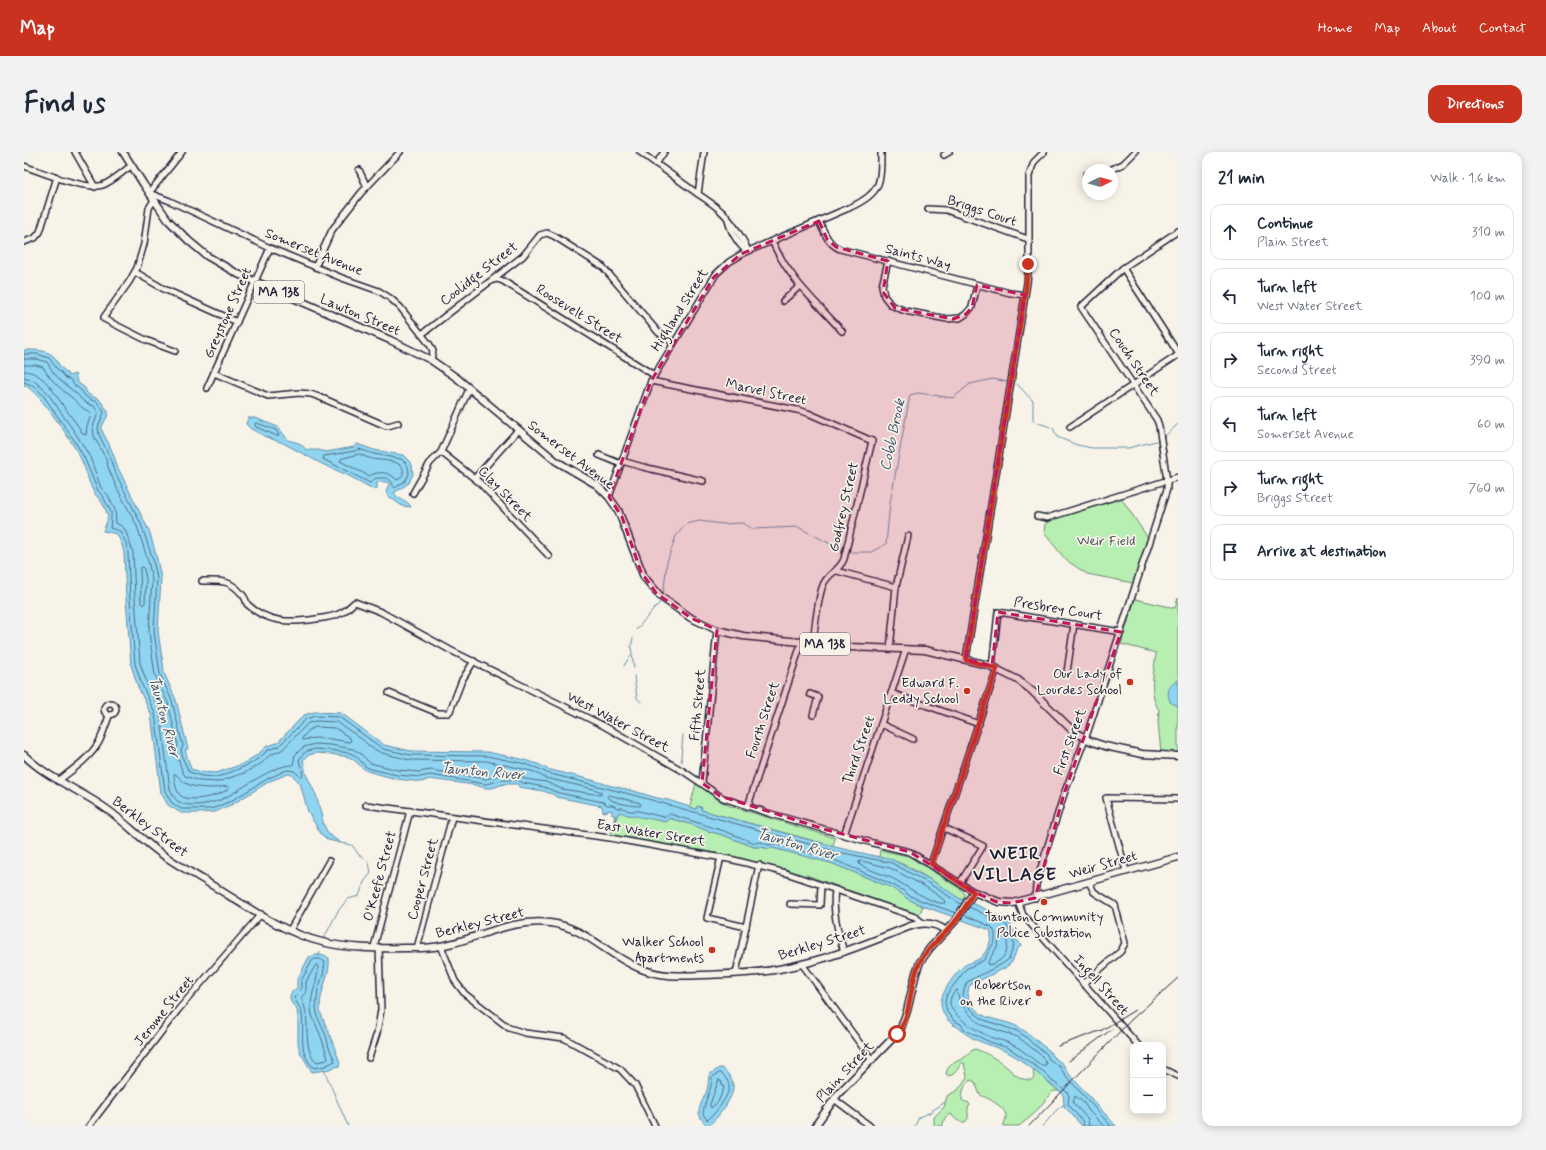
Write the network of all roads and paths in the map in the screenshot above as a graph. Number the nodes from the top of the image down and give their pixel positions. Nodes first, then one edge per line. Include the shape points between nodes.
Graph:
1 (75, 152) edge
2 (123, 152) edge
3 (182, 152) edge
4 (400, 152) edge
5 (640, 152) edge
6 (664, 152) edge
7 (704, 152) edge
8 (881, 152) edge
9 (1044, 152) edge
10 (1134, 152) edge
11 (656, 164) junction
12 (24, 166) edge
13 (131, 166) junction
14 (1118, 166) edge
15 (359, 170) dead end
16 (57, 177) junction
17 (95, 187) junction
18 (367, 187) junction
19 (149, 193) junction
20 (698, 194) junction
21 (154, 200) junction
22 (928, 209) dead end
23 (819, 221) junction
24 (1178, 231) edge
25 (1028, 239) junction
26 (772, 241) junction
27 (24, 242) edge
28 (270, 248) junction
29 (747, 251) junction
30 (888, 261) junction
31 (315, 267) junction
32 (1123, 268) junction
33 (135, 272) junction
34 (491, 281) junction
35 (255, 282) junction
36 (977, 285) junction
37 (800, 286) junction
38 (1025, 295) junction
39 (783, 301) dead end
40 (237, 322) junction
41 (842, 331) dead end
42 (422, 334) junction
43 (673, 343) junction
44 (175, 351) dead end
45 (1178, 354) edge
46 (431, 360) junction
47 (214, 373) junction
48 (654, 375) junction
49 (651, 381) junction
50 (1134, 384) junction
51 (207, 388) dead end
52 (470, 389) junction
53 (398, 423) dead end
54 (1070, 427) dead end
55 (518, 430) junction
56 (872, 440) joint
57 (441, 452) junction
58 (599, 455) dead end
59 (622, 462) junction
60 (1178, 477) edge
61 (475, 478) junction
62 (704, 481) dead end
63 (1167, 481) junction
64 (413, 493) dead end
65 (609, 497) junction
66 (1037, 516) dead end
67 (908, 536) dead end
68 (549, 556) dead end
69 (837, 571) junction
70 (202, 580) dead end
71 (896, 587) junction
72 (1074, 624) junction
73 (717, 630) junction
74 (1121, 632) junction
75 (802, 641) junction
76 (813, 642) junction
77 (890, 649) junction
78 (906, 649) junction
79 (966, 660) junction
80 (474, 661) junction
81 (995, 667) junction
82 (1067, 672) dead end
83 (389, 693) dead end
84 (891, 693) junction
85 (810, 694) dead end
86 (813, 715) dead end
87 (109, 716) dead end
88 (881, 724) junction
89 (979, 724) junction
90 (913, 739) dead end
91 (1085, 739) junction
92 (24, 755) edge
93 (1178, 756) edge
94 (58, 781) junction
95 (702, 783) junction
96 (1178, 799) edge
97 (366, 806) dead end
98 (748, 806) junction
99 (410, 811) junction
100 (452, 817) junction
101 (944, 828) junction
102 (844, 835) junction
103 (721, 857) junction
104 (1178, 857) edge
105 (329, 861) dead end
106 (931, 864) junction
107 (759, 865) junction
108 (1126, 871) junction
109 (1089, 882) junction
110 (960, 883) junction
111 (821, 885) junction
112 (835, 890) junction
113 (974, 892) junction
114 (1035, 898) junction
115 (1018, 902) junction
116 (790, 904) dead end
117 (261, 914) junction
118 (926, 924) junction
119 (746, 927) junction
120 (290, 930) junction
121 (944, 933) junction
122 (441, 946) junction
123 (377, 947) junction
124 (417, 948) junction
125 (844, 952) junction
126 (802, 964) junction
127 (736, 973) junction
128 (1084, 984) junction
129 (1135, 1042) edge
130 (369, 1058) dead end
131 (872, 1060) junction
132 (1166, 1070) edge
133 (1178, 1076) edge
134 (834, 1098) junction
135 (89, 1126) edge
136 (655, 1126) edge
137 (815, 1126) edge
138 (870, 1126) edge

1 - 17 street
2 - 13 main road, MA 138
3 - 19 street
4 - 18 street
5 - 11 street
6 - 11 street
7 - 20 street
8 - 23 street, Highland Street via 880,179 871,196
9 - 25 street via 1034,162 1029,176
10 - 14 street
11 - 20 street
12 - 16 street
13 - 17 street via 107,183
13 - 19 main road, MA 138
15 - 18 street
16 - 17 street
16 - 27 street via 40,232 31,240
18 - 31 street via 332,230
19 - 21 main road, Lawton Street / MA 138
19 - 28 street, Somerset Avenue
20 - 29 street via 728,219
21 - 33 street via 149,208 144,244
21 - 35 main road, Lawton Street / MA 138 via 168,220 189,241 220,265
22 - 25 street, Briggs Court via 946,210
23 - 26 street, Highland Street
23 - 30 street, Saints Way via 827,239 836,247
24 - 32 street
25 - 38 street
26 - 29 street, Highland Street
26 - 37 street via 787,270
28 - 31 street, Somerset Avenue
28 - 35 street, Greystone Street
29 - 43 street, Highland Street via 718,272
30 - 36 street, Saints Way
30 - 36 street via 882,286 884,296 891,305 905,311 947,319 960,318 972,307
31 - 42 street, Somerset Avenue via 385,295 402,310
32 - 45 street
32 - 50 street, Couch Street via 1081,307
33 - 40 street via 164,289
33 - 44 street via 104,319
34 - 42 street, Coolidge Street
34 - 43 street, Coolidge Street via 523,256 540,235 551,234 604,267 658,332
34 - 48 street, Roosevelt Street via 503,281
35 - 40 street, Greystone Street
35 - 46 main road, Lawton Street / MA 138
36 - 38 street, Saints Way
37 - 39 street
37 - 41 street
38 - 79 street
40 - 47 street, Greystone Street
42 - 46 street, Somerset Avenue via 432,348
43 - 48 street, Highland Street
45 - 50 street
46 - 52 main road, Somerset Avenue / MA 138
47 - 51 street, Greystone Street
47 - 53 street via 268,396 310,394 388,426
48 - 49 street, Highland Street
49 - 56 street, Marvel Street via 797,410
49 - 59 street, Highland Street
50 - 54 street
50 - 63 street, Couch Street via 1153,411 1159,426
52 - 55 main road, Somerset Avenue / MA 138
52 - 57 street
55 - 61 street
55 - 65 main road, Somerset Avenue / MA 138 via 556,461 593,483
56 - 69 street, Godfrey Street via 844,559
57 - 61 street, Clay Street
57 - 64 street via 430,463
58 - 59 street
59 - 62 street
59 - 65 street, Highland Street
60 - 63 street
61 - 68 street, Clay Street
63 - 66 street via 1047,518
63 - 74 street, First Street via 1167,489
65 - 73 main road, Somerset Avenue / MA 138 via 622,517 641,572 651,586 691,618
67 - 71 street
69 - 71 street
69 - 76 street, Godfrey Street via 828,576 823,585
70 - 80 street, West Water Street via 234,584 246,599 246,604 263,616 281,621 331,616 342,612 355,602 381,612
71 - 77 street
72 - 74 street, Presbrey Court
72 - 81 street, Presbrey Court via 998,612
72 - 82 street
73 - 75 main road, Somerset Avenue / MA 138 via 743,636
73 - 95 street, Fifth Street
74 - 91 street, First Street
75 - 76 main road, Somerset Avenue / MA 138
75 - 98 street, Fourth Street
76 - 77 main road, Somerset Avenue / MA 138
77 - 78 main road, Somerset Avenue / MA 138
78 - 79 main road, Somerset Avenue / MA 138 via 932,651
78 - 84 street, Third Street
79 - 81 main road, Somerset Avenue / MA 138
80 - 83 street via 462,680 448,713 438,713
80 - 95 street, West Water Street via 604,726
81 - 89 street
81 - 91 main road, Somerset Avenue / MA 138 via 1026,686
84 - 88 street, Third Street
84 - 89 street
85 - 86 street via 818,698
87 - 94 street via 95,747
88 - 90 street
88 - 102 street, Third Street
89 - 101 street
91 - 93 main road, Somerset Avenue / MA 138 via 1138,753
91 - 114 street, First Street via 1062,797
92 - 94 main road, Berkley Street
94 - 117 main road, Berkley Street via 108,810 165,857
95 - 98 street, West Water Street via 720,796
96 - 108 street via 1106,798
97 - 99 street, East Water Street
98 - 102 street, West Water Street
99 - 100 street, East Water Street
99 - 123 street, O'Keefe Street
100 - 103 street, East Water Street via 610,838
100 - 124 street, Cooper Street
101 - 106 street
101 - 110 street via 983,846
102 - 106 street, West Water Street via 908,851
103 - 107 street, East Water Street
103 - 119 street via 707,918
104 - 108 main road, Weir Street
105 - 120 street
106 - 110 street, West Water Street
107 - 111 street, East Water Street
107 - 119 street
108 - 109 main road, Weir Street
109 - 114 main road, Weir Street
109 - 128 street via 1094,892 1115,906 1125,943 1121,951
110 - 113 street, West Water Street
111 - 112 street, East Water Street
111 - 116 street via 820,905
112 - 118 street, East Water Street via 908,914
112 - 125 street via 836,921
113 - 115 main road, West Water Street via 999,902
113 - 121 main road, Plain Street via 957,919
114 - 115 main road, West Water Street
115 - 128 street, Ingell Street via 1023,915
117 - 120 main road, Berkley Street
117 - 135 street, Jerome Street via 178,1010
118 - 121 main road, East Water Street via 941,928
118 - 125 main road, Berkley Street via 913,925
119 - 127 street
120 - 123 main road, Berkley Street via 330,944
121 - 131 main road, Plain Street via 926,952 918,966 905,1021
122 - 124 main road, Berkley Street
122 - 127 main road, Berkley Street via 515,924 547,922 578,931 634,966 651,973 674,976
122 - 136 street via 454,981 463,992 510,1028 525,1033 564,1038 620,1069 635,1085
123 - 124 main road, Berkley Street
123 - 130 street, O'Keefe Street via 381,1010
125 - 126 main road, Berkley Street
126 - 127 main road, Berkley Street
126 - 131 street
128 - 129 street, Ingell Street
131 - 134 main road, Plain Street
132 - 133 street
134 - 137 main road, Plain Street
134 - 138 street

